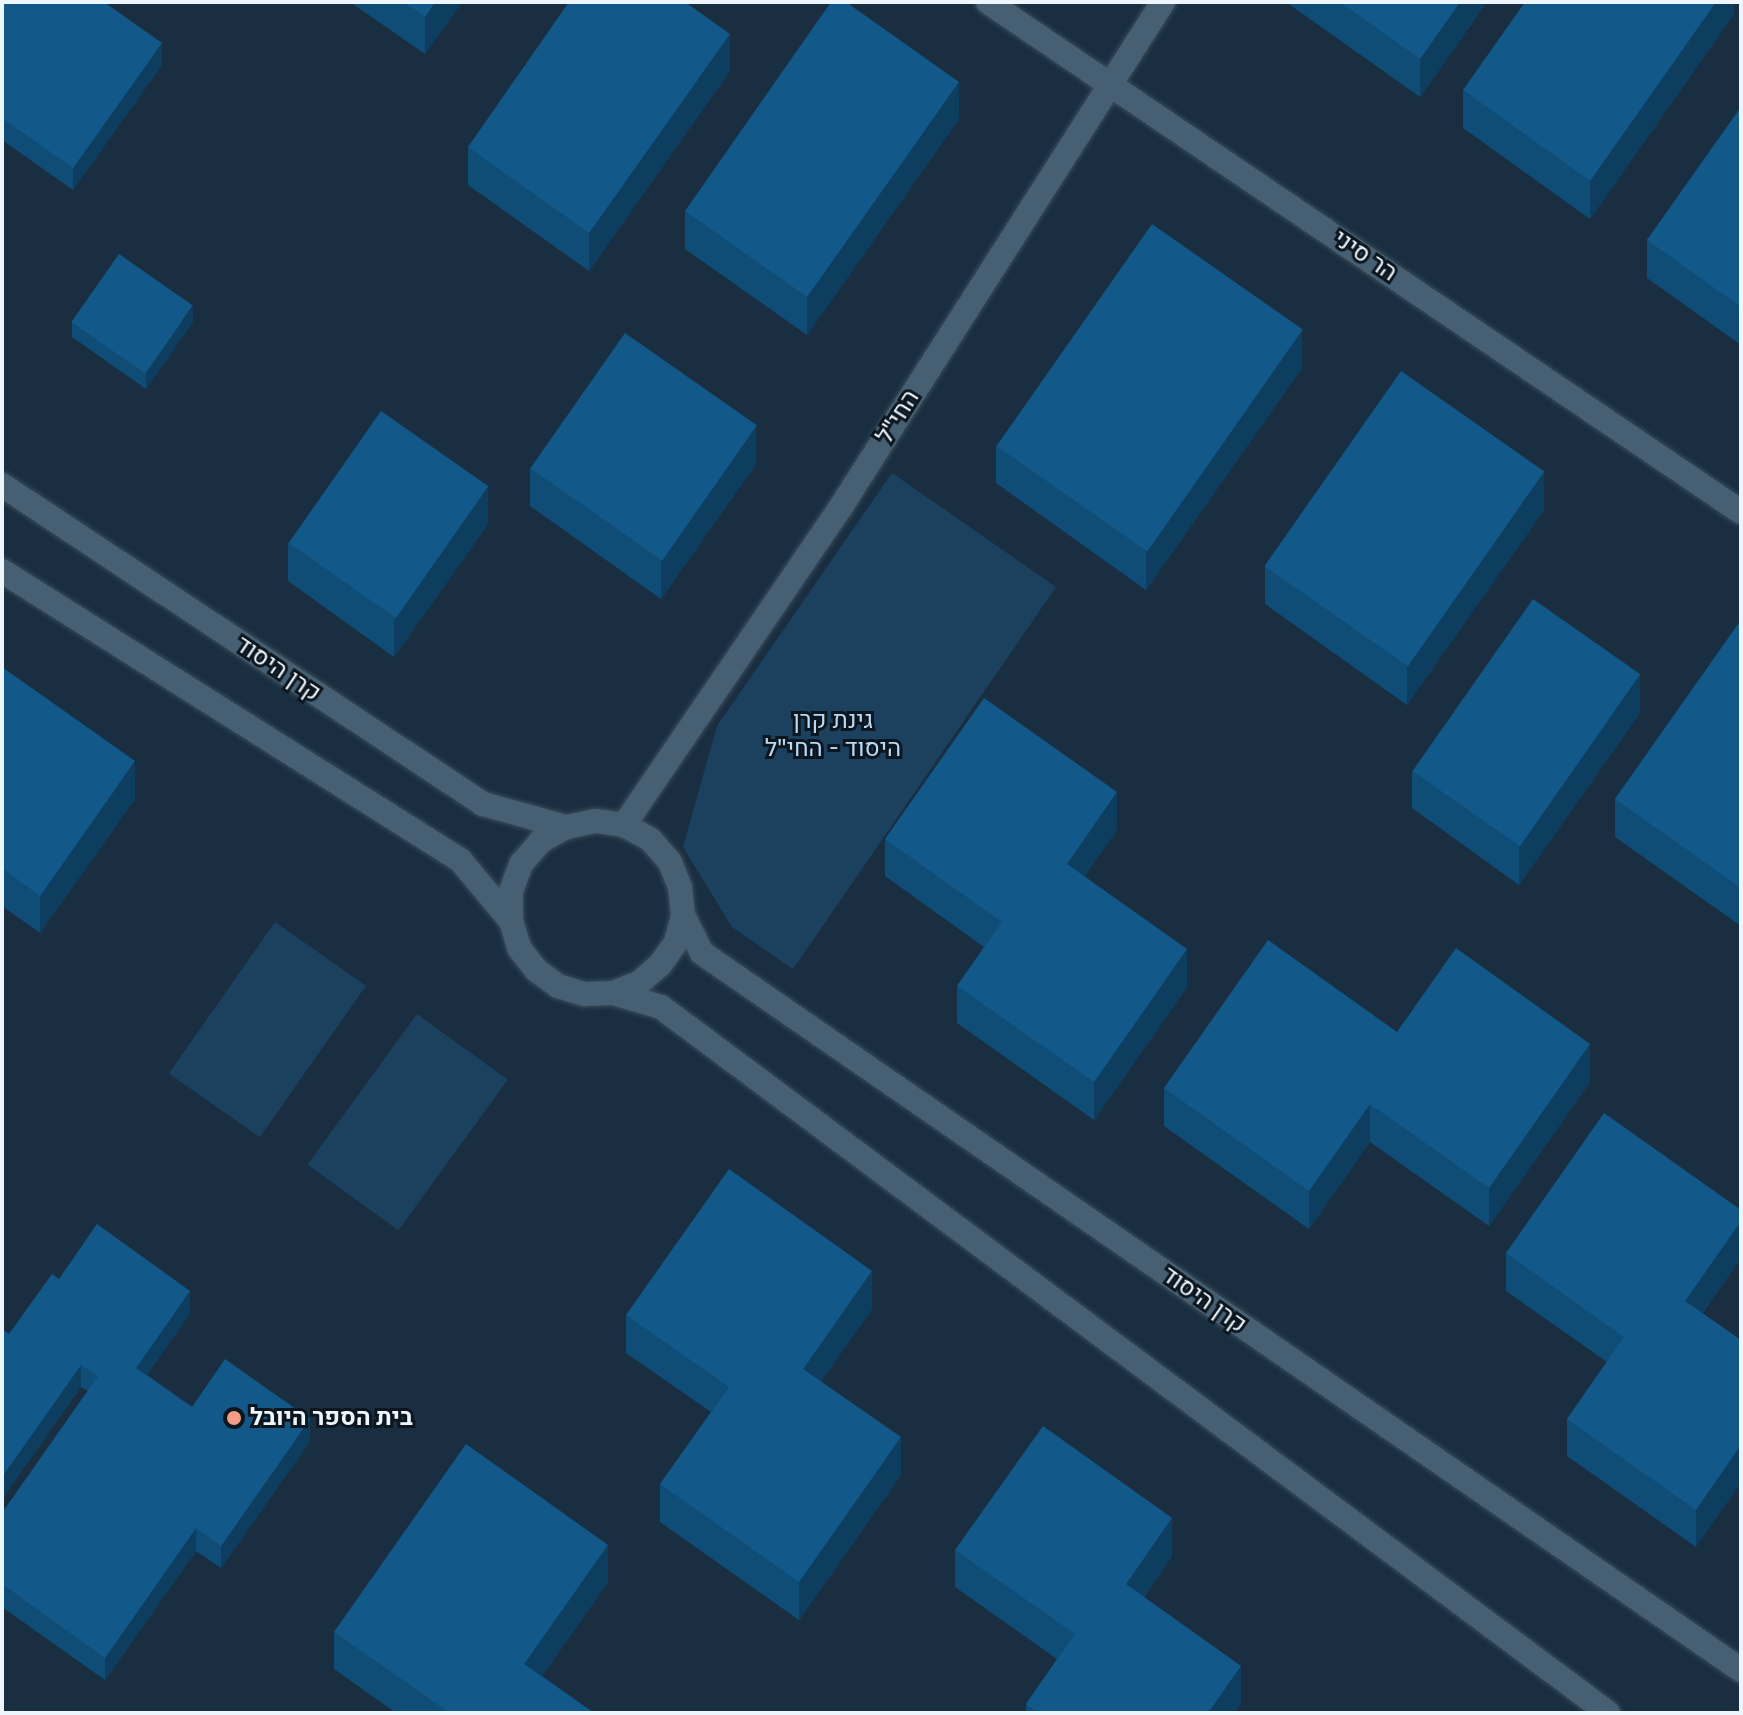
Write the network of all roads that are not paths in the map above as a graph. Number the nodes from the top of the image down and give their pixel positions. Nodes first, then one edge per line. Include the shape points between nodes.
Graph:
1 (988, 2) edge
2 (1163, 2) edge
3 (1109, 81) junction
4 (2, 485) edge
5 (1741, 512) edge
6 (2, 571) edge
7 (624, 825) junction
8 (566, 827) junction
9 (683, 915) junction
10 (511, 921) junction
11 (613, 993) junction
12 (1741, 1670) edge
13 (1608, 1713) edge

1 - 3 street, הר סיני
2 - 3 street, החי"ל
3 - 5 street, הר סיני
3 - 7 street, החי"ל via 844,502
4 - 8 street, קרן היסוד via 483,804
6 - 10 street via 460,860
7 - 8 street via 595,821
7 - 9 street via 650,839 670,862
8 - 10 street via 541,841 521,864 511,892
9 - 11 street via 676,942 660,965 639,983
9 - 12 street, קרן היסוד via 702,953
10 - 11 street via 519,948 558,986 585,994
11 - 13 street via 661,1007

